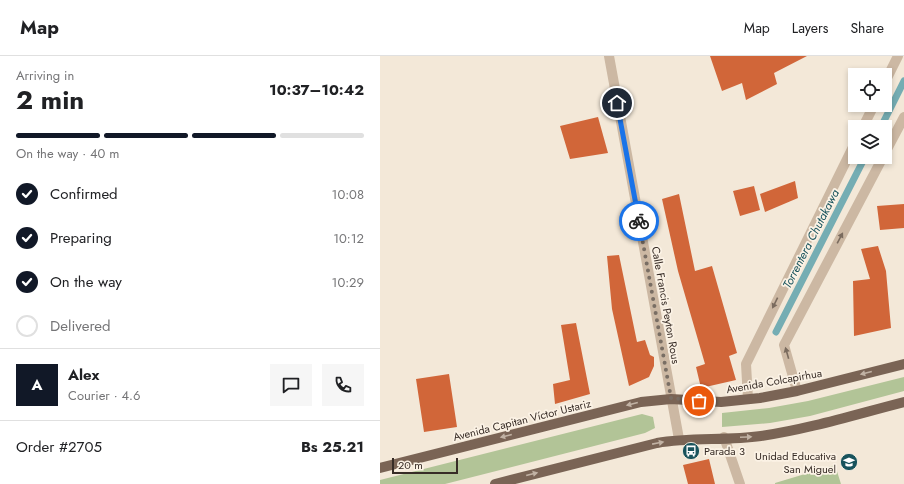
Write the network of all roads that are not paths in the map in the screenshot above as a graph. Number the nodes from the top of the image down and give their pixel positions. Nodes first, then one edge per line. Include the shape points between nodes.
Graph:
1 (609, 56) edge
2 (898, 56) edge
3 (892, 68) edge
4 (904, 117) edge
5 (892, 140) edge
6 (848, 156) edge
7 (879, 164) edge
8 (904, 364) edge
9 (797, 391) junction
10 (671, 398) junction
11 (748, 399) junction
12 (904, 402) edge
13 (724, 437) junction
14 (679, 439) junction
15 (380, 468) edge
16 (494, 484) edge
17 (740, 484) edge

1 - 10 street, Calle Francis Peyton Rous
2 - 3 street
4 - 5 street
6 -> 11 street via 746,364
9 -> 7 street via 784,345
8 -> 9 main road, Avenida Colcapirhua
9 - 11 main road, Avenida Colcapirhua
10 - 11 main road, Avenida Colcapirhua via 713,403
10 - 14 street, Calle Francis Peyton Rous
10 -> 15 main road, Avenida Capitan Víctor Ustariz via 641,402
13 -> 12 main road via 759,436 795,430
13 - 14 main road
13 - 17 street
16 -> 14 main road

